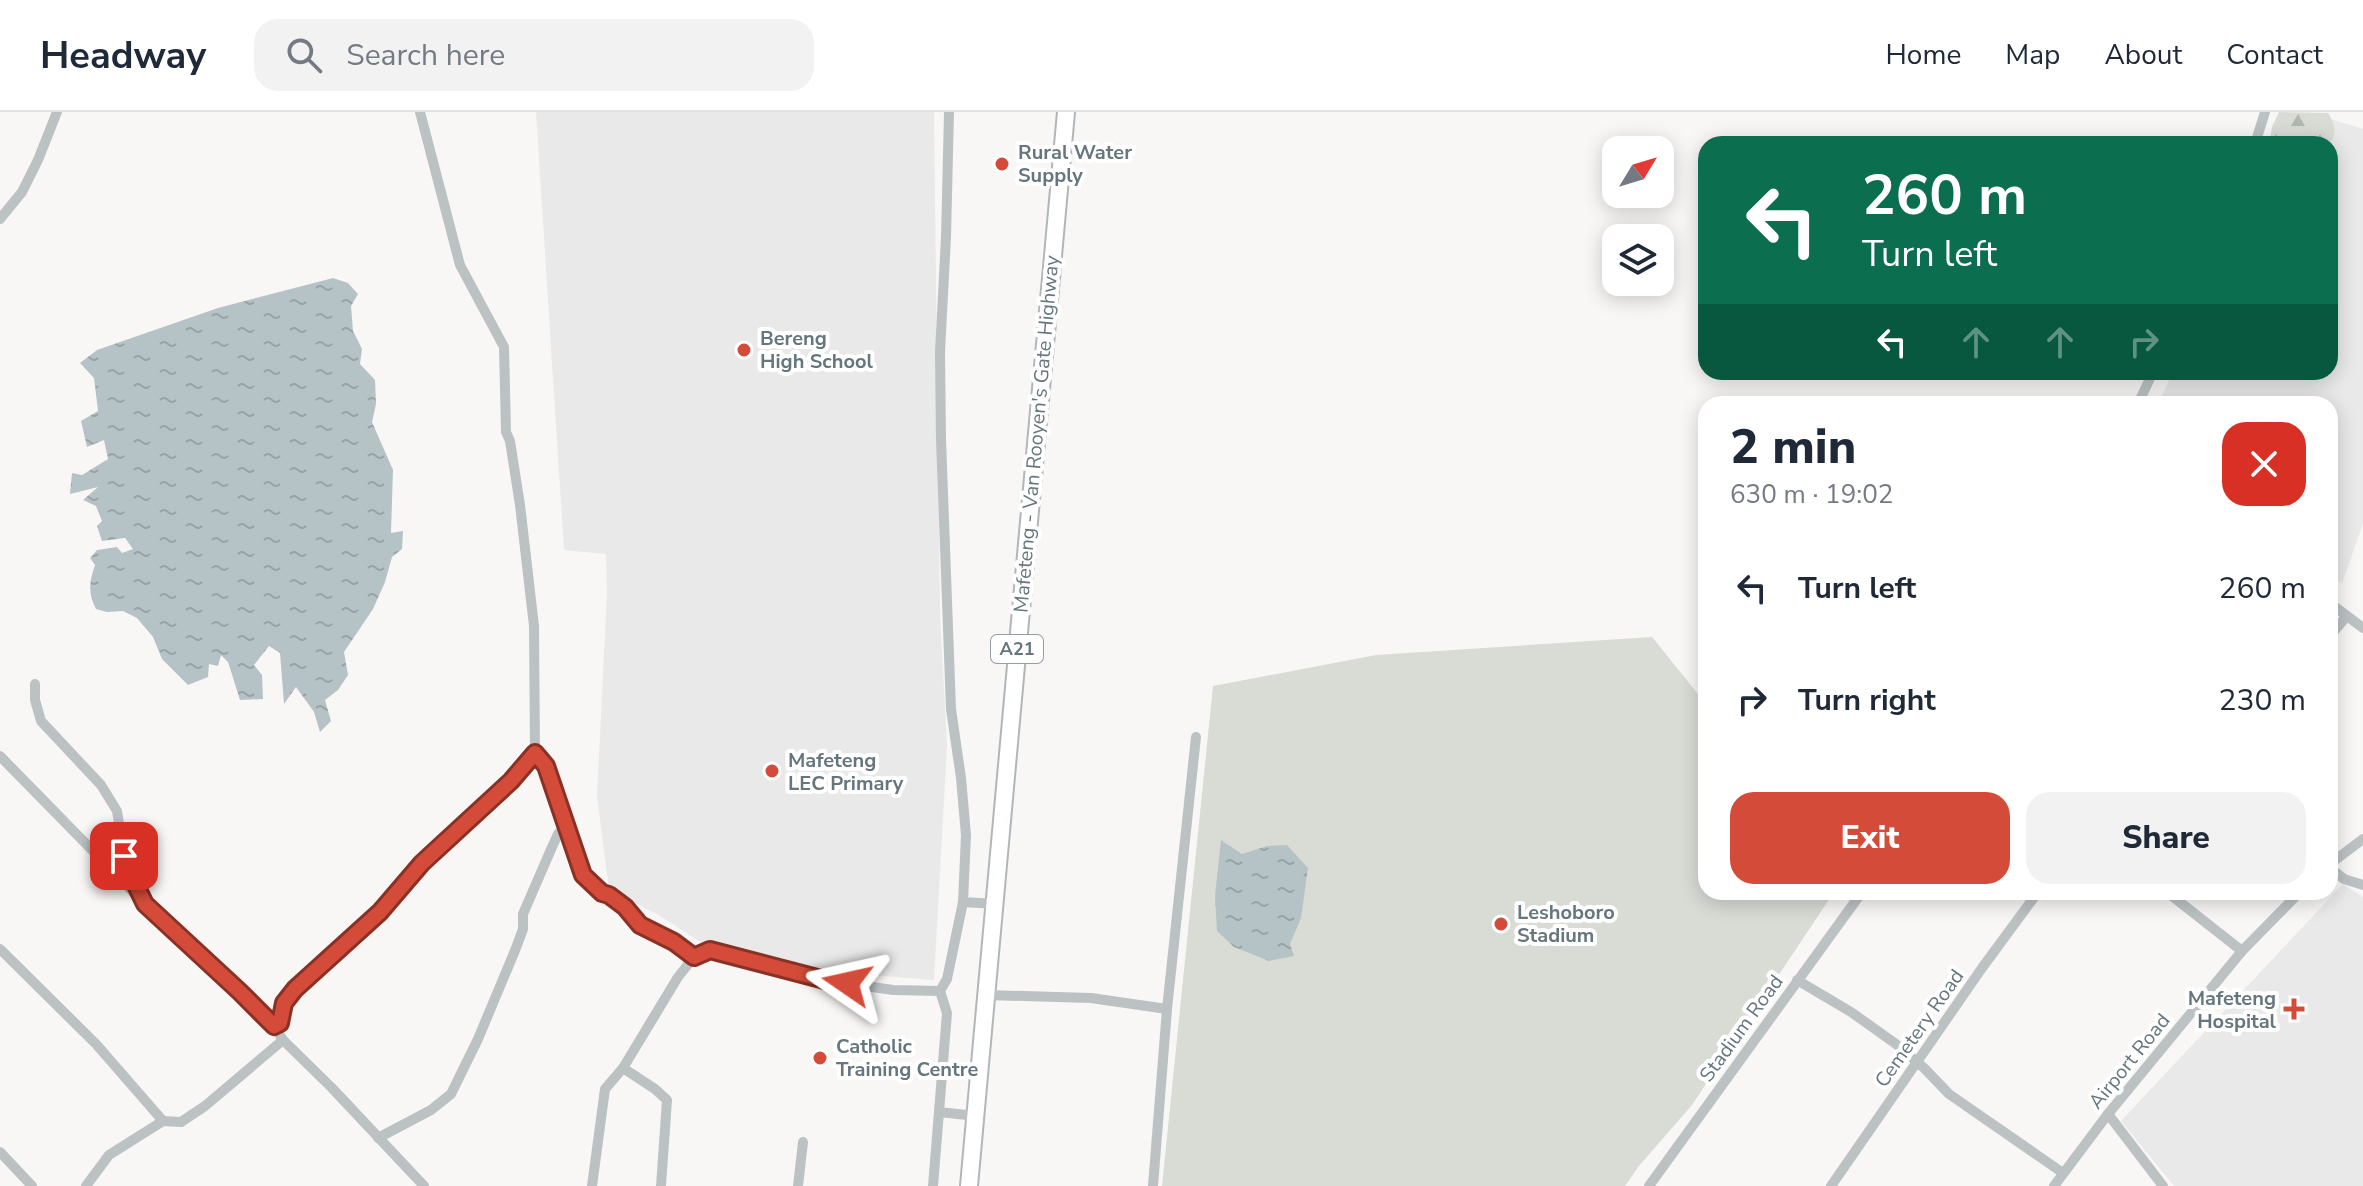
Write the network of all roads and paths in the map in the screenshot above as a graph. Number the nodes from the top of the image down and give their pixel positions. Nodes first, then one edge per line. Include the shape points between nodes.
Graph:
1 (57, 112) edge
2 (420, 112) edge
3 (949, 112) edge
4 (1066, 112) edge
5 (2265, 112) edge
6 (2258, 136) edge
7 (0, 219) edge
8 (2338, 610) edge
9 (2346, 617) junction
10 (2338, 626) edge
11 (2363, 628) edge
12 (35, 684) dead end
13 (1196, 737) dead end
14 (535, 753) junction
15 (0, 756) edge
16 (565, 826) junction
17 (2363, 839) edge
18 (2338, 859) edge
19 (2338, 873) edge
20 (2363, 885) edge
21 (1856, 900) edge
22 (2032, 900) edge
23 (2177, 900) edge
24 (2292, 900) edge
25 (963, 902) junction
26 (145, 904) junction
27 (996, 904) junction
28 (0, 949) edge
29 (2242, 951) junction
30 (694, 957) junction
31 (1797, 980) junction
32 (940, 991) junction
33 (986, 995) junction
34 (1167, 1009) junction
35 (274, 1026) junction
36 (283, 1040) junction
37 (1917, 1061) junction
38 (623, 1068) junction
39 (939, 1112) junction
40 (2108, 1114) junction
41 (976, 1116) junction
42 (163, 1121) junction
43 (378, 1138) junction
44 (803, 1142) dead end
45 (0, 1152) edge
46 (2063, 1173) junction
47 (32, 1186) edge
48 (86, 1186) edge
49 (424, 1186) edge
50 (592, 1186) edge
51 (661, 1186) edge
52 (798, 1186) edge
53 (933, 1186) edge
54 (969, 1186) edge
55 (1153, 1186) edge
56 (1649, 1186) edge
57 (1831, 1186) edge
58 (2054, 1186) edge
59 (2163, 1186) edge

1 - 7 street via 22,192
2 - 14 street via 460,265 504,347 506,432 534,626
3 - 25 street via 941,439 951,709 966,835
4 - 27 main road, Mafeteng - Van Rooyen's Gate Highway / A21
5 - 6 street
8 - 9 street
9 - 10 street
9 - 11 street
12 - 26 street via 41,721 101,785 117,811 129,871
13 - 34 street
14 - 16 street via 546,766
14 - 35 street via 422,863 380,912 295,989
15 - 26 street
16 - 30 street via 583,875 640,925
16 - 43 street via 523,914 511,961 451,1094
17 - 18 street
19 - 20 street
21 - 31 street, Stadium Road
22 - 37 street, Cemetery Road
23 - 29 street
24 - 29 street, Airport Road
25 - 27 street
25 - 32 street
26 - 35 street
27 - 33 main road, Mafeteng - Van Rooyen's Gate Highway / A21
28 - 42 street via 96,1044
29 - 40 street, Airport Road
30 - 32 street via 710,950 825,980
30 - 38 street
31 - 37 street
31 - 56 street, Stadium Road
32 - 39 street via 947,1013
33 - 34 street via 1091,998
33 - 41 main road, Mafeteng - Van Rooyen's Gate Highway / A21
34 - 55 street
35 - 36 street
36 - 42 street via 205,1106 181,1122
36 - 43 street
37 - 46 street via 1949,1094
37 - 57 street, Cemetery Road
38 - 50 street via 605,1089
38 - 51 street via 667,1100
39 - 41 street
39 - 53 street
40 - 46 street, Airport Road
40 - 59 street
41 - 54 main road, Mafeteng - Van Rooyen's Gate Highway / A21
42 - 48 street via 109,1155
43 - 49 street
44 - 52 street
45 - 47 street
46 - 58 street, Airport Road

